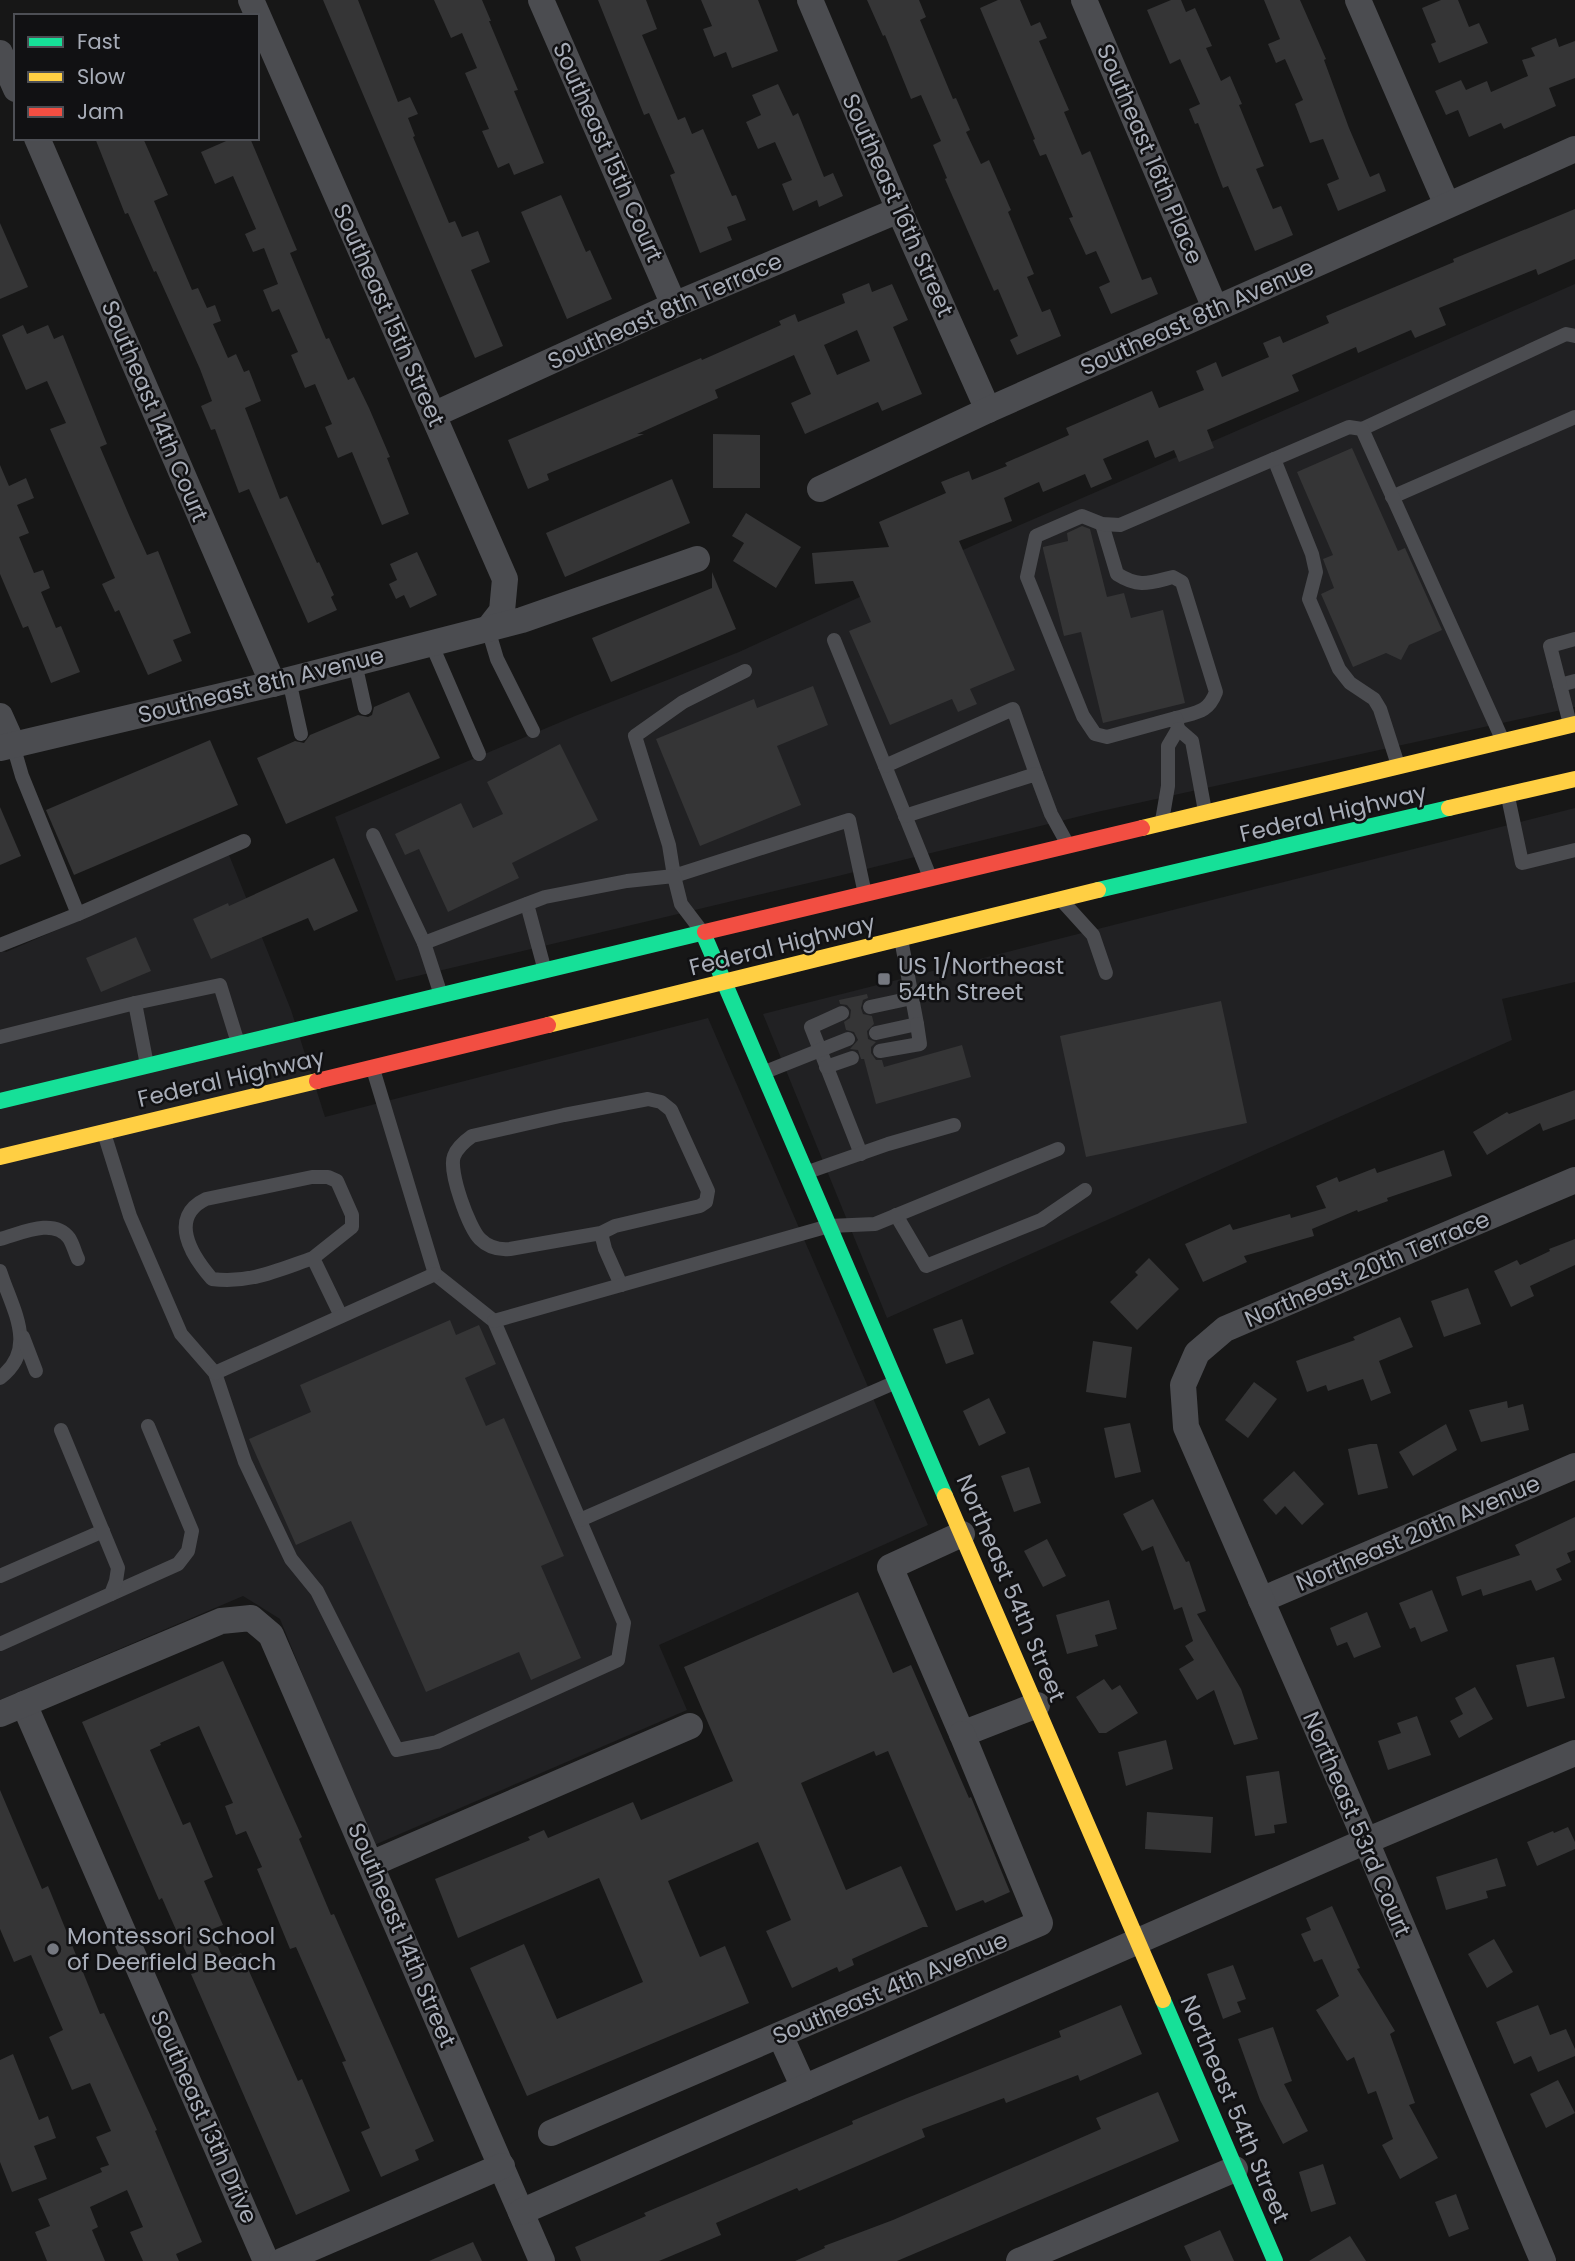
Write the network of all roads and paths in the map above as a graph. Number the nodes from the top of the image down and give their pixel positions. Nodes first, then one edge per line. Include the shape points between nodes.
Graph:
1 (541, 0) edge
2 (810, 0) edge
3 (1084, 0) edge
4 (1358, 0) edge
5 (259, 18) edge
6 (0, 53) edge
7 (14, 84) edge
8 (38, 140) edge
9 (1575, 149) edge
10 (1447, 205) junction
11 (899, 210) junction
12 (674, 305) junction
13 (1216, 308) junction
14 (1575, 335) edge
15 (988, 410) junction
16 (433, 415) junction
17 (1575, 417) edge
18 (1362, 429) junction
19 (1274, 459) junction
20 (820, 489) dead end
21 (1392, 497) junction
22 (1102, 524) junction
23 (697, 559) dead end
24 (488, 629) junction
25 (834, 639) dead end
26 (1575, 639) edge
27 (431, 643) junction
28 (355, 663) junction
29 (745, 671) dead end
30 (1575, 681) edge
31 (281, 682) junction
32 (1560, 685) junction
33 (365, 708) dead end
34 (0, 716) edge
35 (1177, 723) junction
36 (1573, 725) edge
37 (533, 731) dead end
38 (300, 734) dead end
39 (1503, 741) junction
40 (6, 747) edge
41 (479, 754) dead end
42 (885, 766) junction
43 (1398, 766) junction
44 (1037, 774) junction
45 (1575, 779) edge
46 (1312, 787) junction
47 (1508, 794) junction
48 (1205, 813) junction
49 (1274, 814) dead end
50 (905, 816) junction
51 (1161, 823) junction
52 (1198, 830) dead end
53 (373, 835) dead end
54 (244, 841) dead end
55 (1068, 845) junction
56 (1575, 850) edge
57 (1177, 853) dead end
58 (674, 876) junction
59 (930, 878) junction
60 (1133, 884) junction
61 (865, 894) junction
62 (1061, 899) junction
63 (527, 904) junction
64 (78, 914) junction
65 (703, 933) junction
66 (901, 939) junction
67 (424, 943) junction
68 (0, 945) edge
69 (545, 971) junction
70 (1106, 973) dead end
71 (724, 982) junction
72 (441, 996) junction
73 (912, 998) junction
74 (135, 1003) junction
75 (870, 1007) dead end
76 (842, 1013) dead end
77 (917, 1024) junction
78 (876, 1032) dead end
79 (0, 1037) edge
80 (848, 1039) dead end
81 (239, 1045) junction
82 (820, 1050) junction
83 (880, 1051) dead end
84 (184, 1058) junction
85 (852, 1058) dead end
86 (148, 1066) junction
87 (827, 1067) junction
88 (373, 1068) junction
89 (763, 1073) junction
90 (145, 1084) dead end
91 (0, 1101) edge
92 (116, 1111) dead end
93 (954, 1125) dead end
94 (103, 1132) junction
95 (1058, 1149) dead end
96 (861, 1154) junction
97 (0, 1157) edge
98 (807, 1173) junction
99 (1575, 1180) edge
100 (1085, 1190) dead end
101 (896, 1215) junction
102 (829, 1226) junction
103 (601, 1233) junction
104 (0, 1239) edge
105 (313, 1258) junction
106 (78, 1259) dead end
107 (0, 1271) edge
108 (435, 1274) junction
109 (621, 1285) junction
110 (341, 1316) junction
111 (494, 1321) junction
112 (21, 1333) junction
113 (36, 1371) dead end
114 (215, 1373) junction
115 (0, 1378) edge
116 (897, 1381) junction
117 (1183, 1385) joint
118 (148, 1426) dead end
119 (61, 1430) dead end
120 (1575, 1466) edge
121 (580, 1520) junction
122 (103, 1531) junction
123 (962, 1534) junction
124 (0, 1576) edge
125 (111, 1594) junction
126 (1261, 1600) junction
127 (0, 1644) edge
128 (1037, 1705) junction
129 (12, 1709) edge
130 (690, 1726) dead end
131 (962, 1734) junction
132 (1575, 1753) edge
133 (1366, 1841) junction
134 (371, 1864) junction
135 (1139, 1942) junction
136 (780, 2035) junction
137 (804, 2088) junction
138 (551, 2133) dead end
139 (502, 2166) junction
140 (1235, 2169) junction
141 (521, 2212) junction
142 (266, 2261) edge
143 (282, 2261) edge
144 (542, 2261) edge
145 (1019, 2261) edge
146 (1275, 2261) edge
147 (1543, 2261) edge

1 - 12 street, Southeast 15th Court
2 - 11 street, Southeast 16th Street
3 - 13 street, Southeast 16th Place
4 - 10 street
5 - 16 street, Southeast 15th Street
6 - 7 street
8 - 31 street, Southeast 14th Court
9 - 10 street, Southeast 8th Avenue
10 - 13 street, Southeast 8th Avenue
11 - 12 street, Southeast 8th Terrace
11 - 15 street, Southeast 16th Street
12 - 16 street, Southeast 8th Terrace
13 - 15 street, Southeast 8th Avenue
14 - 18 lane via 1566,334
15 - 20 street, Southeast 8th Avenue
16 - 24 street, Southeast 15th Street via 505,579 502,611
17 - 21 lane
18 - 19 lane via 1349,427
18 - 21 lane
19 - 22 lane via 1120,525
19 - 43 lane via 1312,554 1316,572 1309,599 1339,669 1380,709
21 - 39 lane
22 - 35 lane via 1117,574 1144,585 1173,577 1182,582 1216,692 1211,706
22 - 35 lane via 1082,516 1035,536 1027,577 1083,716 1096,734 1107,737
23 - 24 street, Southeast 8th Avenue
24 - 27 street, Southeast 8th Avenue
24 - 37 lane via 497,659
25 - 42 lane
26 - 32 lane via 1550,646
27 - 28 street, Southeast 8th Avenue
27 - 41 lane
28 - 31 street, Southeast 8th Avenue
28 - 33 lane
29 - 58 lane via 682,702 635,736 669,845
30 - 32 lane
31 - 38 lane
31 - 40 street, Southeast 8th Avenue
32 - 36 lane
34 - 40 street
35 - 48 lane via 1192,741
35 - 51 lane via 1168,746 1168,786
36 - 39 main road, Federal Highway
39 - 43 main road, Federal Highway
40 - 64 lane
42 - 44 lane via 1013,709
42 - 50 lane
43 - 46 main road, Federal Highway
44 - 50 lane
44 - 55 lane
45 - 47 main road, Federal Highway
46 - 48 main road, Federal Highway
46 - 49 main road
47 - 56 lane via 1522,863
47 - 60 main road, Federal Highway via 1248,850
48 - 51 main road, Federal Highway
48 - 52 main road
50 - 59 lane
51 - 55 main road, Federal Highway
53 - 67 lane
54 - 64 lane
55 - 59 main road, Federal Highway
57 - 60 main road
58 - 61 lane via 849,820
58 - 63 lane via 627,881
58 - 65 lane via 681,904
59 - 61 main road, Federal Highway
60 - 62 main road, Federal Highway
61 - 65 main road, Federal Highway
62 - 66 main road, Federal Highway
62 - 70 lane via 1093,935
63 - 67 lane
63 - 69 lane
64 - 68 lane
65 - 69 main road, Federal Highway
65 - 71 main road, Northeast 54th Street
66 - 71 main road, Federal Highway
66 - 73 lane
67 - 72 lane
69 - 72 main road, Federal Highway
71 - 88 main road, Federal Highway
71 - 89 main road, Northeast 54th Street
72 - 81 main road, Federal Highway
73 - 75 lane
73 - 77 lane
74 - 79 lane
74 - 81 lane via 219,985
74 - 86 lane
76 - 82 lane via 811,1027
77 - 78 lane
77 - 83 lane via 920,1044
80 - 82 lane
81 - 84 main road, Federal Highway
82 - 87 lane
82 - 89 lane
84 - 86 main road, Federal Highway
84 - 90 main road
85 - 87 lane
86 - 91 main road, Federal Highway
87 - 96 lane
88 - 94 main road, Federal Highway
88 - 108 lane
89 - 98 main road, Northeast 54th Street
92 - 94 main road
93 - 96 lane
94 - 97 main road, Federal Highway
94 - 114 lane via 130,1216 181,1334
95 - 101 lane
96 - 98 lane
98 - 102 main road, Northeast 54th Street
99 - 117 street, Northeast 20th Terrace via 1225,1329 1197,1353
100 - 101 lane via 1041,1220 926,1266
101 - 102 lane via 875,1224
102 - 109 lane
102 - 116 main road, Northeast 54th Street
103 - 103 lane via 706,1202 708,1191 671,1110 662,1102 649,1099 472,1136 454,1157 458,1195 479,1239 496,1250
103 - 109 lane
104 - 106 lane via 43,1227 58,1230 69,1238
105 - 105 lane via 352,1227 352,1215 337,1181 328,1177 206,1199 193,1205 187,1215 185,1228 194,1254 212,1279 233,1282
105 - 110 lane
107 - 112 lane
108 - 110 lane
108 - 111 lane
109 - 111 lane
110 - 114 lane
111 - 121 lane
112 - 113 lane
112 - 115 lane via 20,1354
114 - 121 lane via 246,1462 292,1559 317,1591 397,1750 437,1742 618,1660 624,1623
116 - 121 lane
116 - 123 main road, Northeast 54th Street
117 - 126 street, Northeast 53rd Court via 1186,1427
118 - 125 lane via 192,1531 188,1551 178,1564
119 - 122 lane
120 - 126 street, Northeast 20th Avenue
122 - 124 lane
122 - 125 lane via 118,1568
123 - 128 main road, Northeast 54th Street
123 - 131 street via 890,1567
125 - 127 lane
126 - 133 street, Northeast 53rd Court
128 - 131 street
128 - 135 main road, Northeast 54th Street
129 - 134 street, Southeast 14th Street via 221,1620 251,1618 271,1635
129 - 142 street, Southeast 13th Drive
130 - 134 street
131 - 136 street, Southeast 4th Avenue via 1040,1923
132 - 133 street
133 - 135 street
133 - 147 street, Northeast 53rd Court
134 - 139 street, Southeast 14th Street
135 - 137 street
135 - 140 main road, Northeast 54th Street
136 - 137 street
136 - 138 street, Southeast 4th Avenue
137 - 141 street
139 - 141 street, Southeast 14th Street
139 - 143 street
140 - 145 street
140 - 146 main road, Northeast 54th Street
141 - 144 street, Southeast 14th Street

